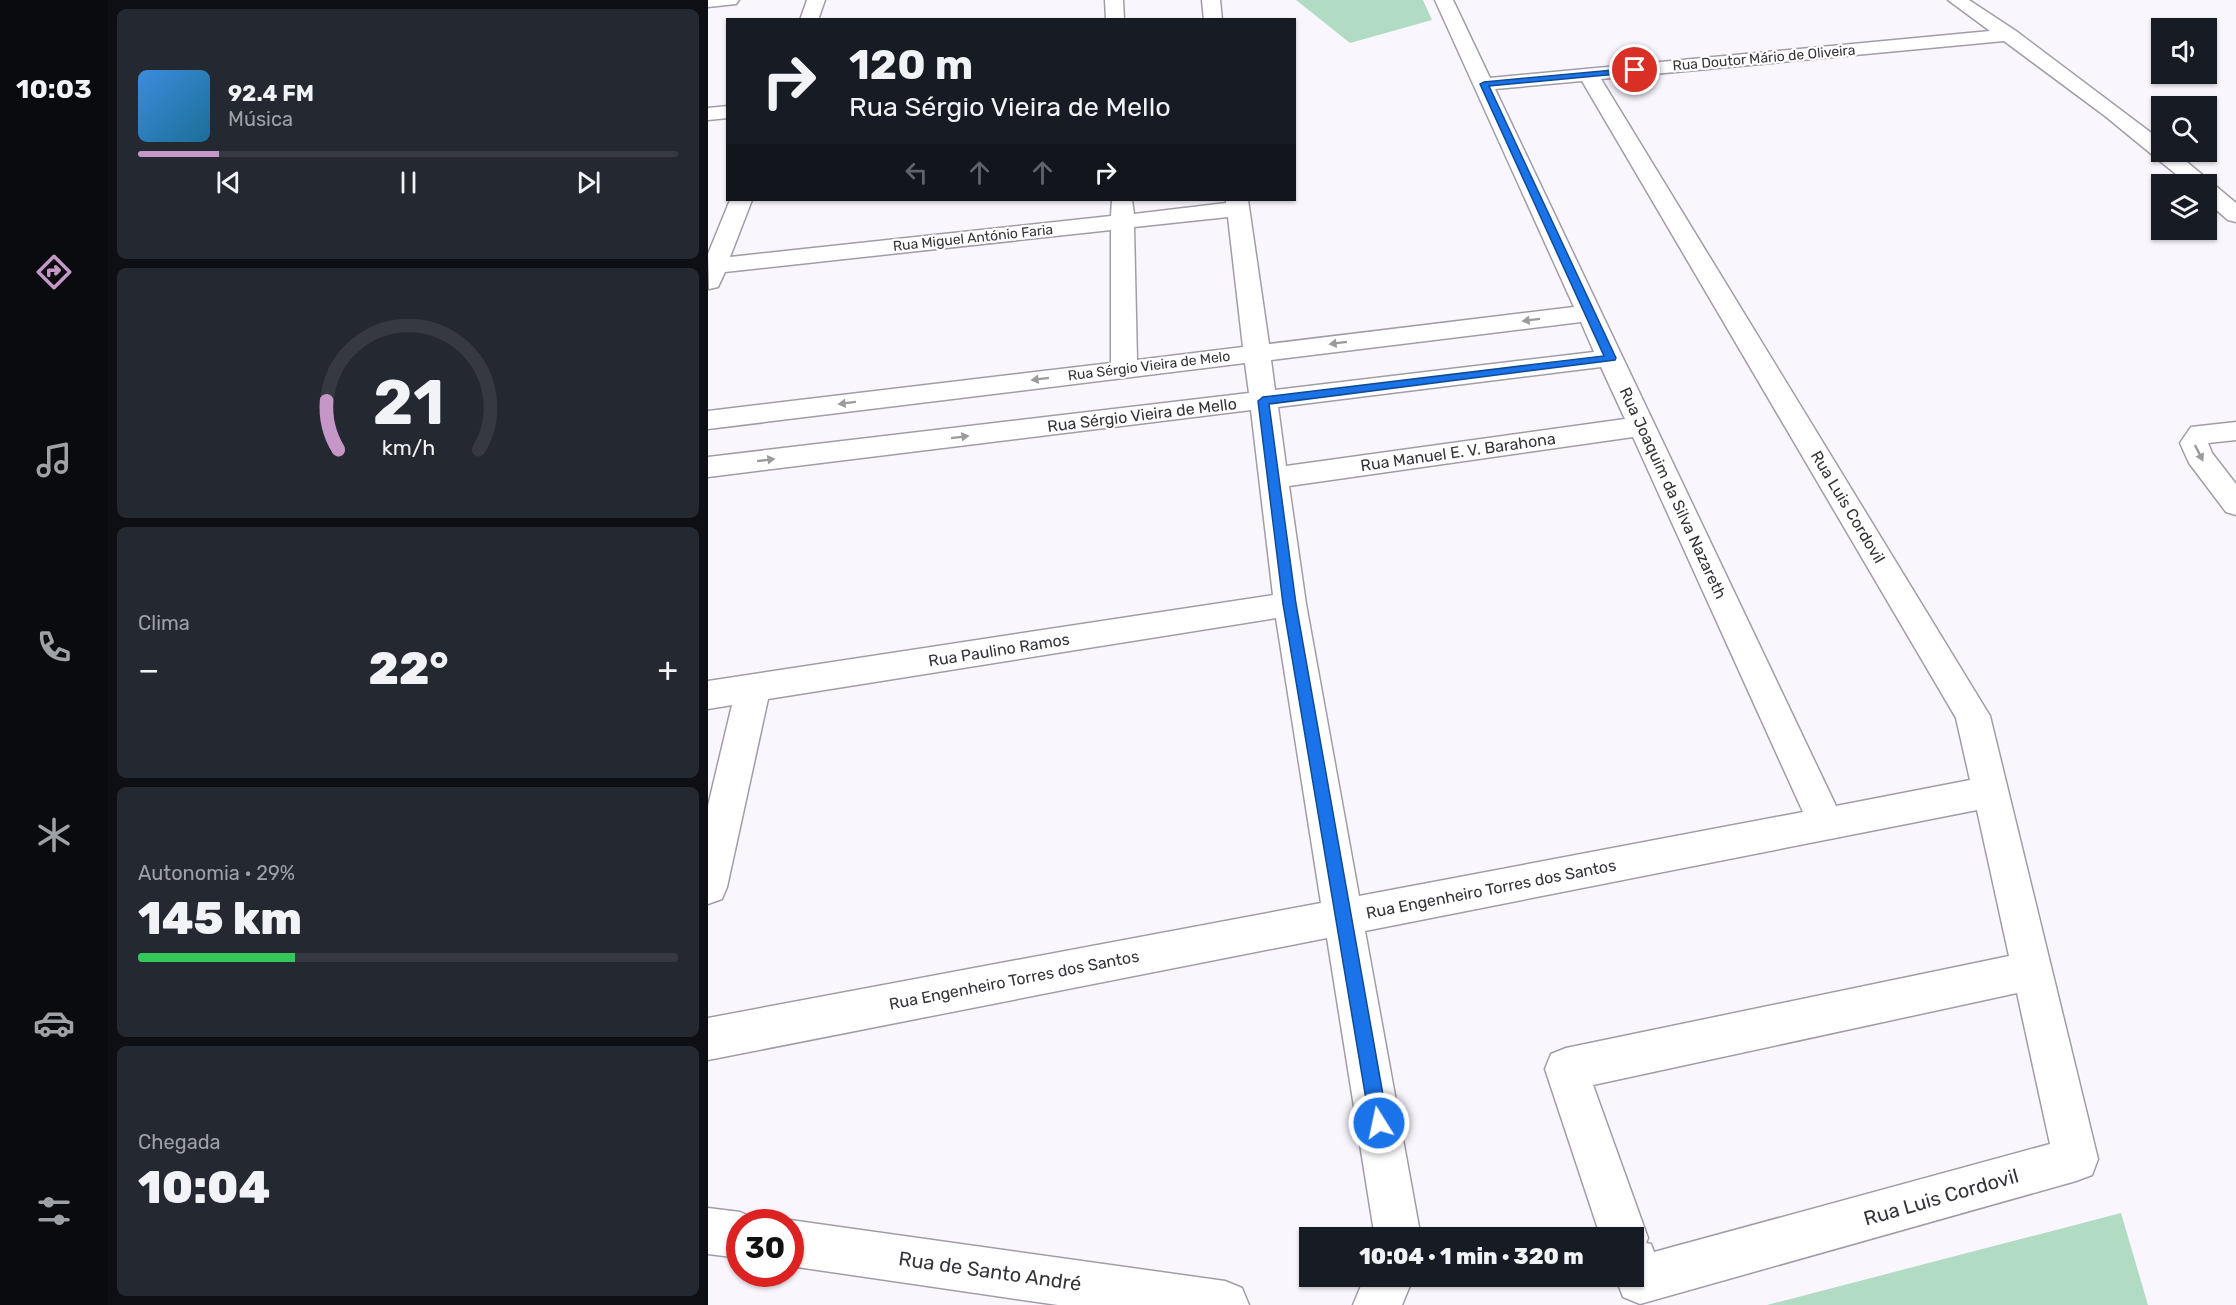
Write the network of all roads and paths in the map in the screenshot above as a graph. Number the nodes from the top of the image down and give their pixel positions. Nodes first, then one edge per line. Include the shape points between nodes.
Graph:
1 (730, 0) edge
2 (816, 0) edge
3 (1114, 0) edge
4 (1211, 0) edge
5 (1444, 0) edge
6 (1957, 0) edge
7 (708, 2) edge
8 (810, 18) edge
9 (1115, 18) edge
10 (1213, 18) edge
11 (2009, 35) junction
12 (1588, 74) junction
13 (1484, 84) junction
14 (726, 112) edge
15 (708, 114) edge
16 (2189, 174) edge
17 (2217, 199) edge
18 (741, 201) edge
19 (1238, 204) edge
20 (1122, 211) edge
21 (2236, 215) edge
22 (711, 273) edge
23 (1590, 313) junction
24 (1257, 352) junction
25 (1611, 358) junction
26 (1125, 369) junction
27 (1263, 401) junction
28 (708, 420) edge
29 (1642, 426) junction
30 (2236, 431) edge
31 (708, 467) edge
32 (1273, 478) junction
33 (2236, 505) edge
34 (1290, 604) junction
35 (753, 688) junction
36 (708, 695) edge
37 (1991, 792) junction
38 (1826, 823) junction
39 (708, 887) edge
40 (1344, 917) junction
41 (2032, 971) junction
42 (708, 1039) edge
43 (1396, 1227) edge
44 (1621, 1227) edge
45 (708, 1231) edge
46 (726, 1233) edge
47 (804, 1245) edge
48 (1644, 1280) edge
49 (1385, 1287) edge
50 (1225, 1305) edge
51 (1377, 1305) edge

1 - 7 street
2 - 8 street
3 - 9 street
4 - 10 street
5 - 13 street, Rua Joaquim da Silva Nazareth
6 - 11 street
11 - 12 street, Rua Doutor Mário de Oliveira
11 - 16 street
12 - 13 street, Rua Doutor Mário de Oliveira
12 - 37 street, Rua Luis Cordovil via 1973,716
13 - 23 street, Rua Joaquim da Silva Nazareth
14 - 15 street
17 - 21 street
18 - 22 street
19 - 20 street, Rua Miguel António Faria
19 - 24 street
20 - 22 street, Rua Miguel António Faria
20 - 26 street
23 -> 24 street, Rua Sérgio Vieira de Melo
23 - 25 street, Rua Joaquim da Silva Nazareth
24 - 26 street, Rua Sérgio Vieira de Melo
24 - 27 street
25 - 27 street, Rua Sérgio Vieira de Mello
25 - 29 street, Rua Joaquim da Silva Nazareth
26 -> 28 street, Rua Sérgio Vieira de Melo
31 -> 27 street, Rua Sérgio Vieira de Mello
27 - 32 street
29 - 32 street, Rua Manuel E. V. Barahona
29 - 38 street, Rua Joaquim da Silva Nazareth
30 -> 33 street via 2201,434 2194,443 2199,456
32 - 34 street
34 - 35 street, Rua Paulino Ramos
34 - 40 street
35 - 36 street, Rua Paulino Ramos
35 - 39 street
37 - 38 street, Rua Engenheiro Torres dos Santos
37 - 41 street, Rua Luis Cordovil
38 - 40 street, Rua Engenheiro Torres dos Santos
40 - 42 street, Rua Engenheiro Torres dos Santos
40 - 43 street
41 - 44 street via 1566,1069
41 - 48 street, Rua Luis Cordovil via 2076,1159
45 - 46 street
47 - 50 street, Rua de Santo André
49 - 51 street

